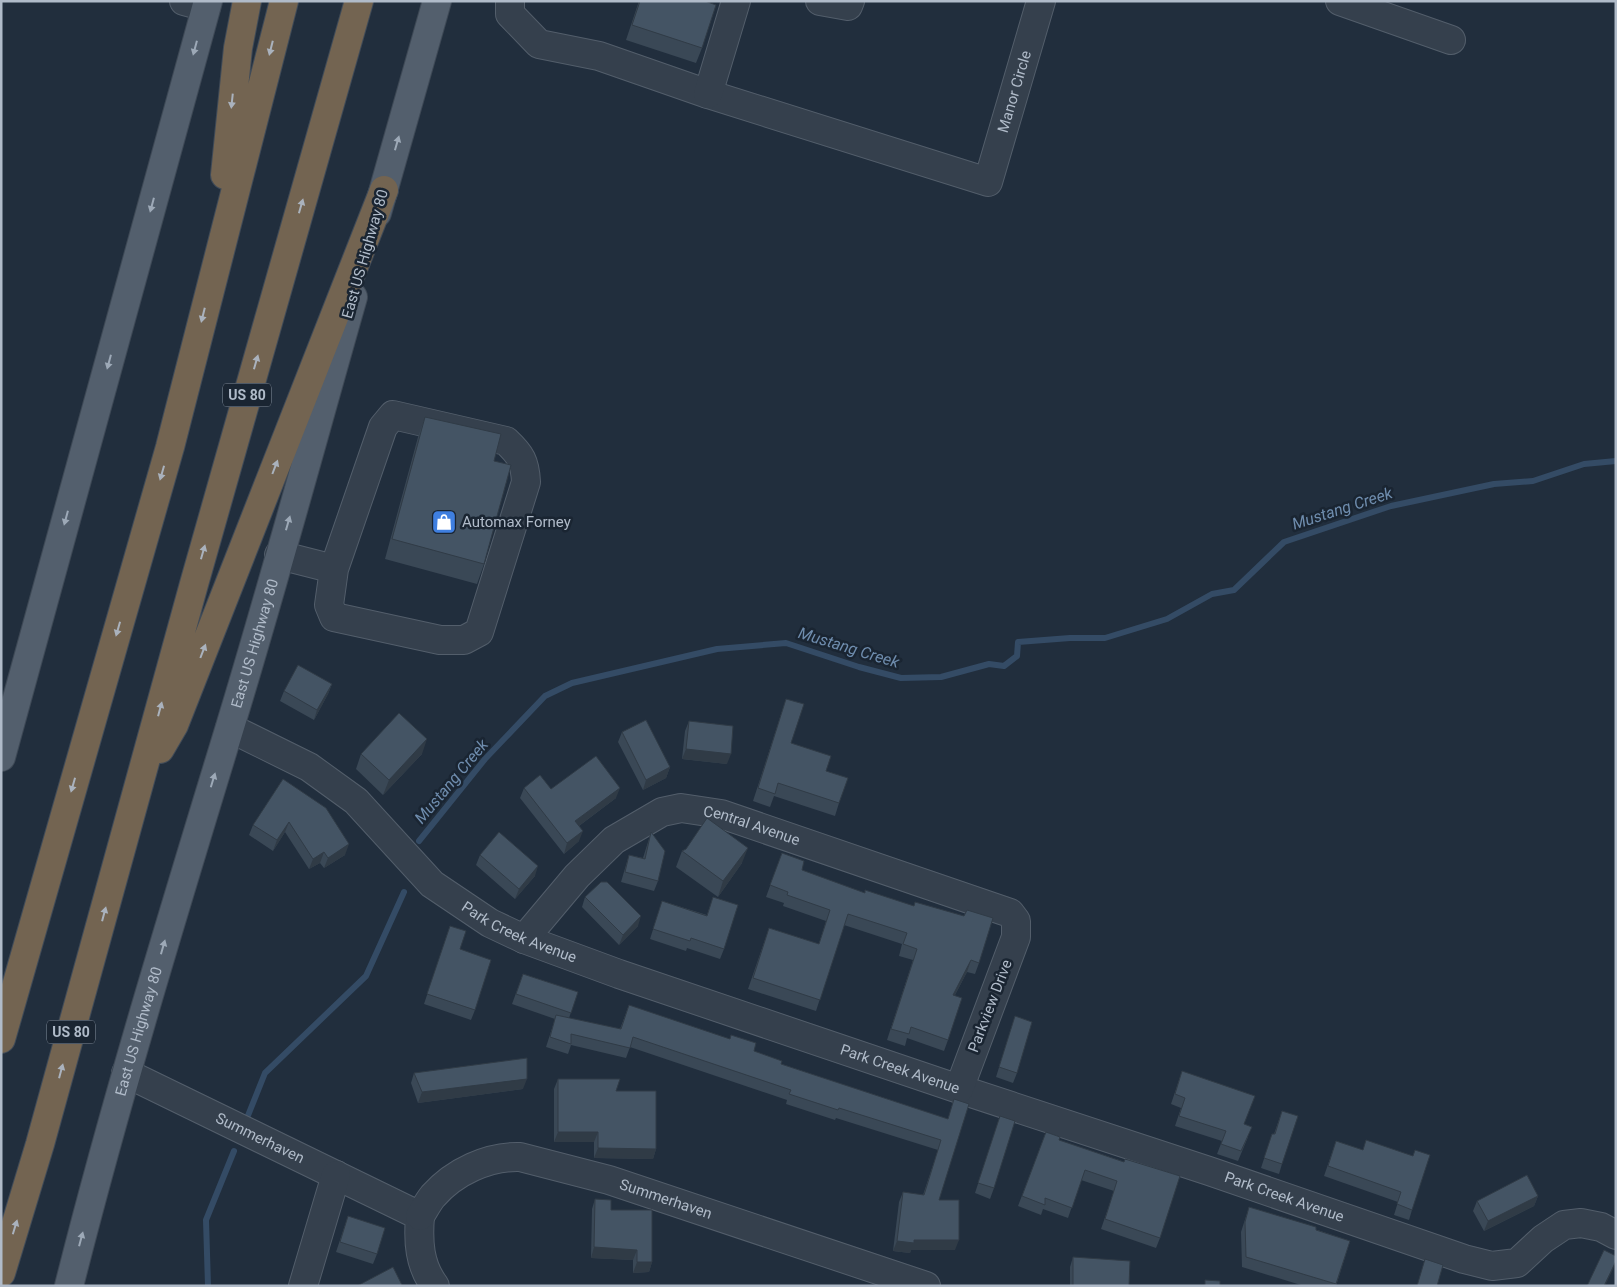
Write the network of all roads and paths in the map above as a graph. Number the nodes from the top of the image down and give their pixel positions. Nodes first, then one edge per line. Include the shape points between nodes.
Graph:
1 (248, 1) edge
2 (284, 1) edge
3 (359, 1) edge
4 (438, 1) edge
5 (510, 1) edge
6 (736, 1) edge
7 (820, 1) edge
8 (850, 1) edge
9 (1041, 1) edge
10 (1340, 1) edge
11 (200, 3) edge
12 (1451, 40) dead end
13 (708, 94) junction
14 (384, 190) junction
15 (215, 268) junction
16 (279, 555) junction
17 (334, 570) junction
18 (230, 728) junction
19 (1, 757) edge
20 (138, 790) junction
21 (1016, 921) joint
22 (524, 939) junction
23 (1, 1039) edge
24 (126, 1073) junction
25 (959, 1089) junction
26 (336, 1175) junction
27 (420, 1216) junction
28 (1616, 1235) edge
29 (1, 1273) edge
30 (69, 1286) edge
31 (303, 1286) edge
32 (435, 1286) edge
33 (926, 1286) edge

1 -> 15 highway via 238,48
2 -> 15 highway
20 -> 3 highway, US 80
14 -> 4 main road, East US Highway 80
5 - 13 street via 510,14 539,44 599,56
6 - 13 street
7 - 8 street via 848,6
9 - 13 street, Manor Circle via 988,182
10 - 12 street
11 -> 19 main road
16 -> 14 main road, East US Highway 80
20 -> 14 highway via 174,725
15 -> 23 highway via 167,457
16 - 17 street
16 - 18 main road, East US Highway 80
17 - 17 street via 329,605 334,618 440,640 464,640 479,632 526,482 525,466 518,452 506,441 393,415 383,427
18 - 22 street, Park Creek Avenue via 309,767 356,801 432,884 490,923
24 -> 18 main road, East US Highway 80
29 -> 20 highway, US 80
21 - 22 street, Central Avenue via 1010,913 721,814 681,808 662,812 614,840 577,876
21 - 25 street, Parkview Drive via 1016,938
22 - 25 street, Park Creek Avenue
24 - 26 street, Summerhaven
30 -> 24 main road, East US Highway 80
25 - 28 street, Park Creek Avenue via 1492,1266 1516,1264 1564,1225 1581,1223 1601,1227
26 - 27 street, Summerhaven
26 - 31 street
27 - 32 street, Summerhaven via 418,1241 422,1264
27 - 33 street, Summerhaven via 433,1196 464,1170 508,1157 520,1157 609,1180

